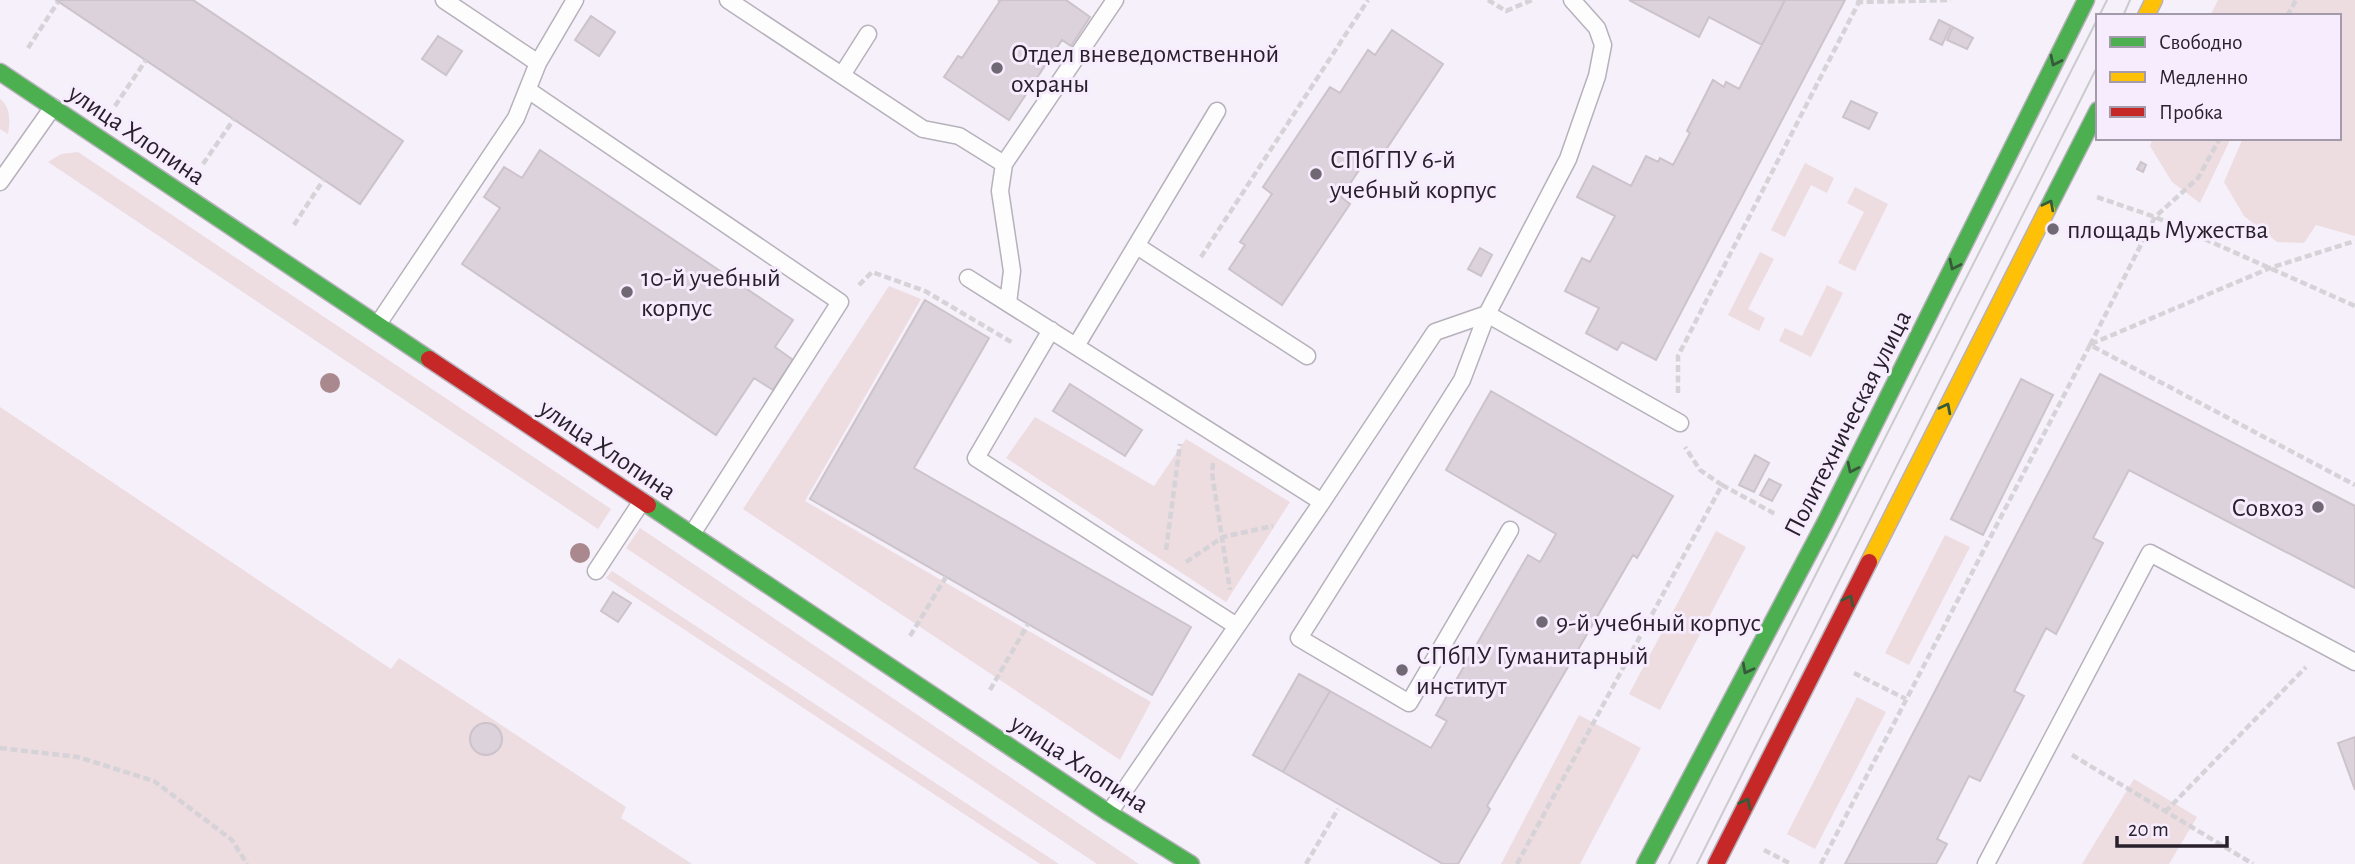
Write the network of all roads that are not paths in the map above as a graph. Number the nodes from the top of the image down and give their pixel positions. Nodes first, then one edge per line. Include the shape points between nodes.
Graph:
1 (444, 0) edge
2 (575, 0) edge
3 (728, 0) edge
4 (1115, 0) edge
5 (1572, 0) edge
6 (2085, 0) edge
7 (869, 34) dead end
8 (538, 63) junction
9 (0, 72) edge
10 (842, 75) junction
11 (527, 90) junction
12 (53, 107) junction
13 (1217, 111) dead end
14 (2096, 114) edge
15 (1004, 164) junction
16 (0, 182) edge
17 (1136, 246) junction
18 (968, 278) dead end
19 (1008, 303) junction
20 (1488, 314) junction
21 (378, 324) junction
22 (1051, 330) junction
23 (1076, 346) junction
24 (1307, 356) dead end
25 (1680, 423) dead end
26 (642, 501) junction
27 (1322, 502) junction
28 (1510, 530) dead end
29 (692, 534) junction
30 (596, 572) dead end
31 (1235, 625) junction
32 (2355, 662) edge
33 (1109, 813) junction
34 (1191, 864) edge
35 (1645, 864) edge
36 (1716, 864) edge
37 (1986, 864) edge

1 - 8 lane
2 - 8 lane
3 - 10 lane
4 - 15 lane
5 - 20 lane via 1597,28 1603,45 1597,76 1568,159
6 -> 35 main road, Политехническая улица via 1826,521
7 - 10 lane
8 - 11 lane
9 - 12 main road, улица Хлопина
10 - 15 lane via 923,129 959,135
11 - 21 lane via 516,118
11 - 29 lane via 840,302
12 - 16 lane
12 - 21 main road, улица Хлопина
13 - 17 lane
36 -> 14 main road
15 - 19 lane via 1000,191 1012,271
17 - 23 lane
17 - 24 lane
18 - 19 lane
19 - 22 lane
20 - 25 lane
20 - 27 lane via 1435,332
20 - 28 lane via 1462,380 1299,638 1409,703
21 - 26 main road, улица Хлопина
22 - 23 lane
22 - 31 lane via 976,458
23 - 27 lane
26 - 29 main road, улица Хлопина
26 - 30 lane
27 - 31 lane
29 - 33 main road, улица Хлопина
31 - 33 lane
32 - 37 lane via 2150,553
33 - 34 main road, улица Хлопина

